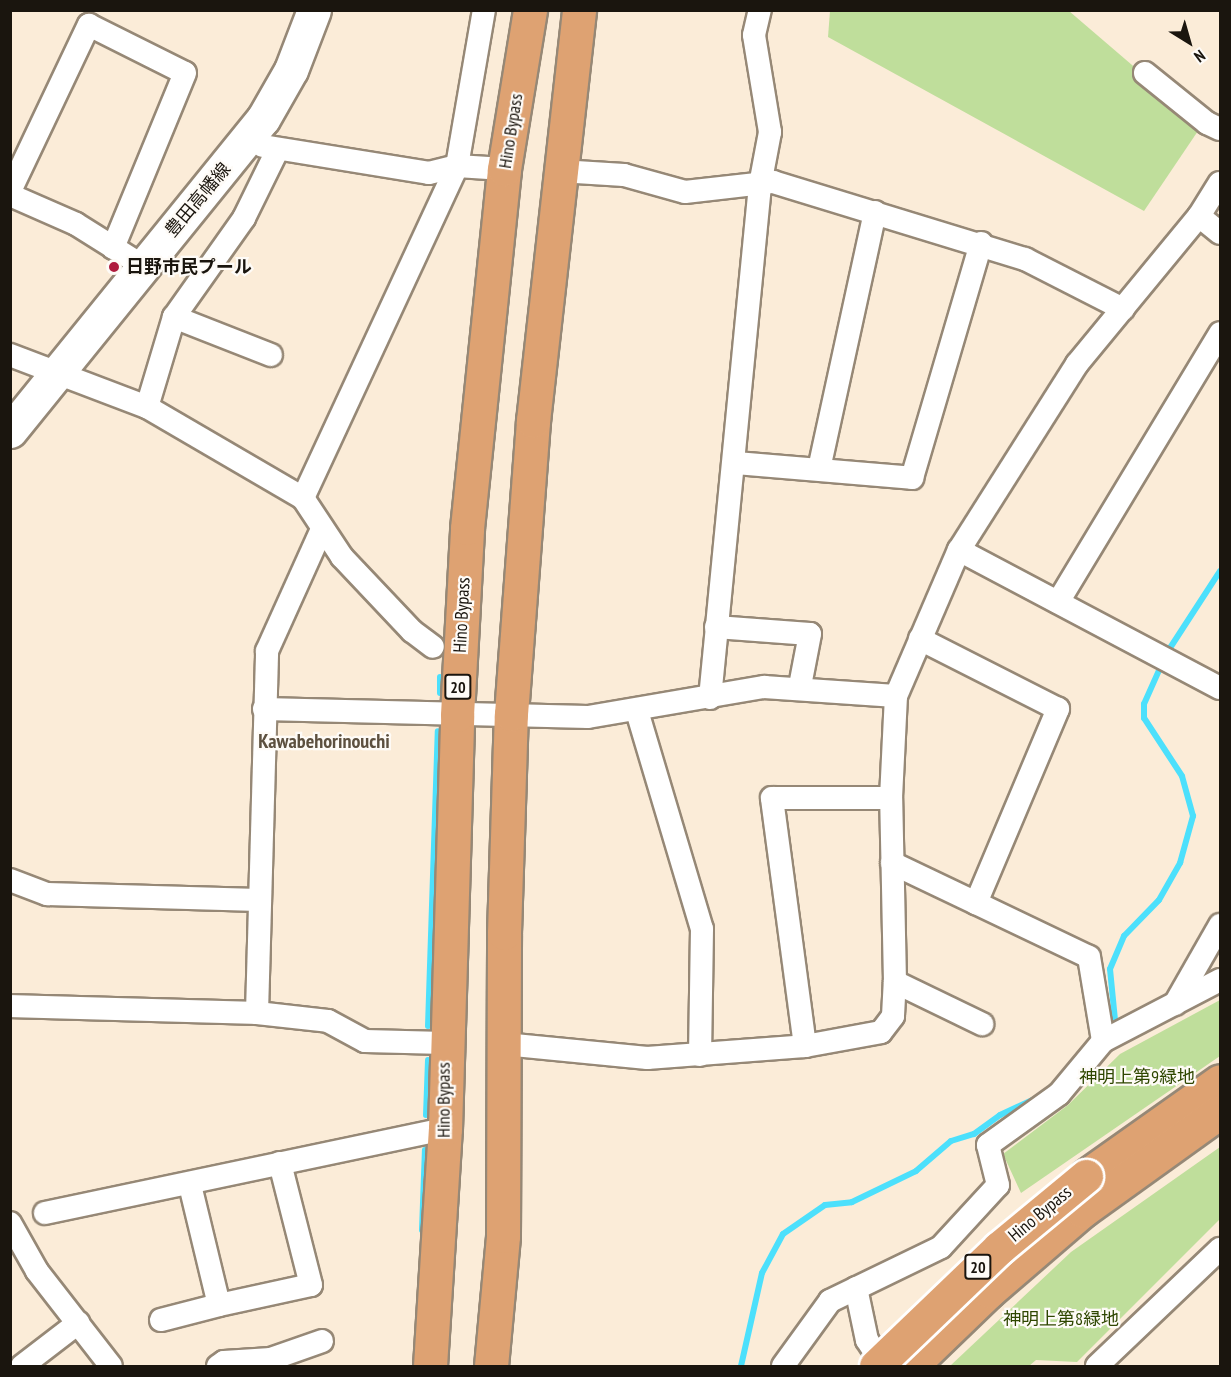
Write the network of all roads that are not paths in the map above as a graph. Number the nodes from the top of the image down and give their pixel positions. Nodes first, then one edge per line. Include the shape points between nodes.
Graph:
1 (314, 10) edge
2 (484, 10) edge
3 (530, 10) edge
4 (579, 10) edge
5 (760, 10) edge
6 (1145, 73) dead end
7 (1221, 129) edge
8 (262, 146) junction
9 (457, 166) junction
10 (504, 169) junction
11 (560, 171) junction
12 (1221, 183) edge
13 (760, 185) junction
14 (10, 193) edge
15 (875, 212) junction
16 (1199, 216) junction
17 (1221, 233) edge
18 (981, 243) junction
19 (113, 248) junction
20 (143, 266) junction
21 (1123, 309) junction
22 (174, 316) junction
23 (1221, 333) edge
24 (10, 355) edge
25 (271, 355) dead end
26 (56, 374) junction
27 (147, 407) junction
28 (10, 430) edge
29 (735, 463) junction
30 (819, 469) junction
31 (303, 498) junction
32 (322, 529) junction
33 (959, 550) junction
34 (1058, 602) junction
35 (716, 627) junction
36 (920, 639) junction
37 (432, 647) dead end
38 (1220, 685) edge
39 (800, 686) junction
40 (896, 696) junction
41 (710, 698) junction
42 (264, 710) junction
43 (637, 711) junction
44 (511, 714) junction
45 (457, 715) junction
46 (891, 798) junction
47 (892, 863) junction
48 (10, 880) edge
49 (259, 900) junction
50 (976, 903) junction
51 (1221, 925) edge
52 (1221, 980) edge
53 (895, 982) junction
54 (1175, 1004) junction
55 (10, 1006) edge
56 (257, 1013) junction
57 (982, 1024) dead end
58 (1103, 1041) junction
59 (445, 1043) junction
60 (504, 1044) junction
61 (805, 1046) junction
62 (700, 1055) junction
63 (1221, 1081) edge
64 (1221, 1112) edge
65 (445, 1129) junction
66 (280, 1164) junction
67 (190, 1185) junction
68 (1094, 1186) junction
69 (45, 1213) dead end
70 (14, 1237) edge
71 (1221, 1248) edge
72 (856, 1288) junction
73 (219, 1305) junction
74 (161, 1320) dead end
75 (78, 1323) junction
76 (322, 1341) dead end
77 (22, 1366) edge
78 (111, 1366) edge
79 (218, 1366) edge
80 (430, 1366) edge
81 (491, 1366) edge
82 (783, 1366) edge
83 (876, 1366) edge
84 (884, 1366) edge
85 (911, 1366) edge
86 (1097, 1366) edge

1 - 8 main road, 豊田高幡線
2 - 9 street
3 - 10 highway, Hino Bypass / 20
4 - 11 highway
5 - 13 street via 754,34 770,132
6 - 7 street via 1207,123
8 - 9 street via 429,173
8 - 20 main road, 豊田高幡線
8 - 22 street via 244,218
9 - 10 street
9 - 31 street
10 - 45 highway, Hino Bypass / 20 via 467,528
11 - 13 street via 624,175 685,192
11 - 44 highway via 533,421
12 - 16 street
13 - 15 street via 773,182
13 - 29 street
14 - 19 street via 76,224
14 - 19 street via 89,25 185,73
15 - 18 street
15 - 30 street
16 - 17 street
16 - 21 street
18 - 21 street via 1025,259
18 - 30 street via 912,478
19 - 20 street
20 - 26 main road, 豊田高幡線
21 - 33 street via 1077,364
22 - 25 street
22 - 27 street
23 - 34 street
24 - 26 street
26 - 27 street
26 - 28 main road, 豊田高幡線
27 - 31 street
29 - 30 street
29 - 35 street
31 - 32 street
32 - 37 street via 397,615
32 - 42 street via 267,651
33 - 34 street
33 - 36 street
34 - 38 street
35 - 39 street via 810,634
35 - 41 street
36 - 40 street
36 - 50 street via 1058,710
39 - 40 street
39 - 41 street via 764,687
40 - 46 street
41 - 43 street
42 - 45 street
42 - 49 street
43 - 44 street via 588,717
43 - 62 street via 702,929
44 - 45 street
44 - 60 highway
45 - 59 highway, Hino Bypass / 20
46 - 47 street
46 - 61 street via 772,798
47 - 50 street
47 - 53 street
48 - 49 street via 47,894
49 - 56 street
50 - 58 street via 1089,957
51 - 54 street
52 - 54 street
53 - 57 street
53 - 61 street via 893,1016 881,1032
54 - 58 street
55 - 56 street
56 - 59 street via 328,1021 365,1041
58 - 72 street via 1059,1094 988,1145 998,1185 941,1247
59 - 65 highway, Hino Bypass / 20
60 - 62 street via 647,1058
60 - 81 highway via 503,1236
61 - 62 street
63 - 68 highway, Hino Bypass / 20
64 - 68 highway, Hino Bypass / 20
65 - 66 street
65 - 80 highway, Hino Bypass / 20
66 - 67 street
66 - 73 street via 311,1285
67 - 69 street
67 - 73 street
68 - 83 highway, Hino Bypass / 20, bridge via 999,1248
68 - 85 highway, Hino Bypass / 20
70 - 75 street
71 - 86 street
72 - 82 street via 830,1301
72 - 84 street via 867,1340
73 - 74 street
75 - 77 street
75 - 78 street
76 - 79 street via 271,1359 224,1362

